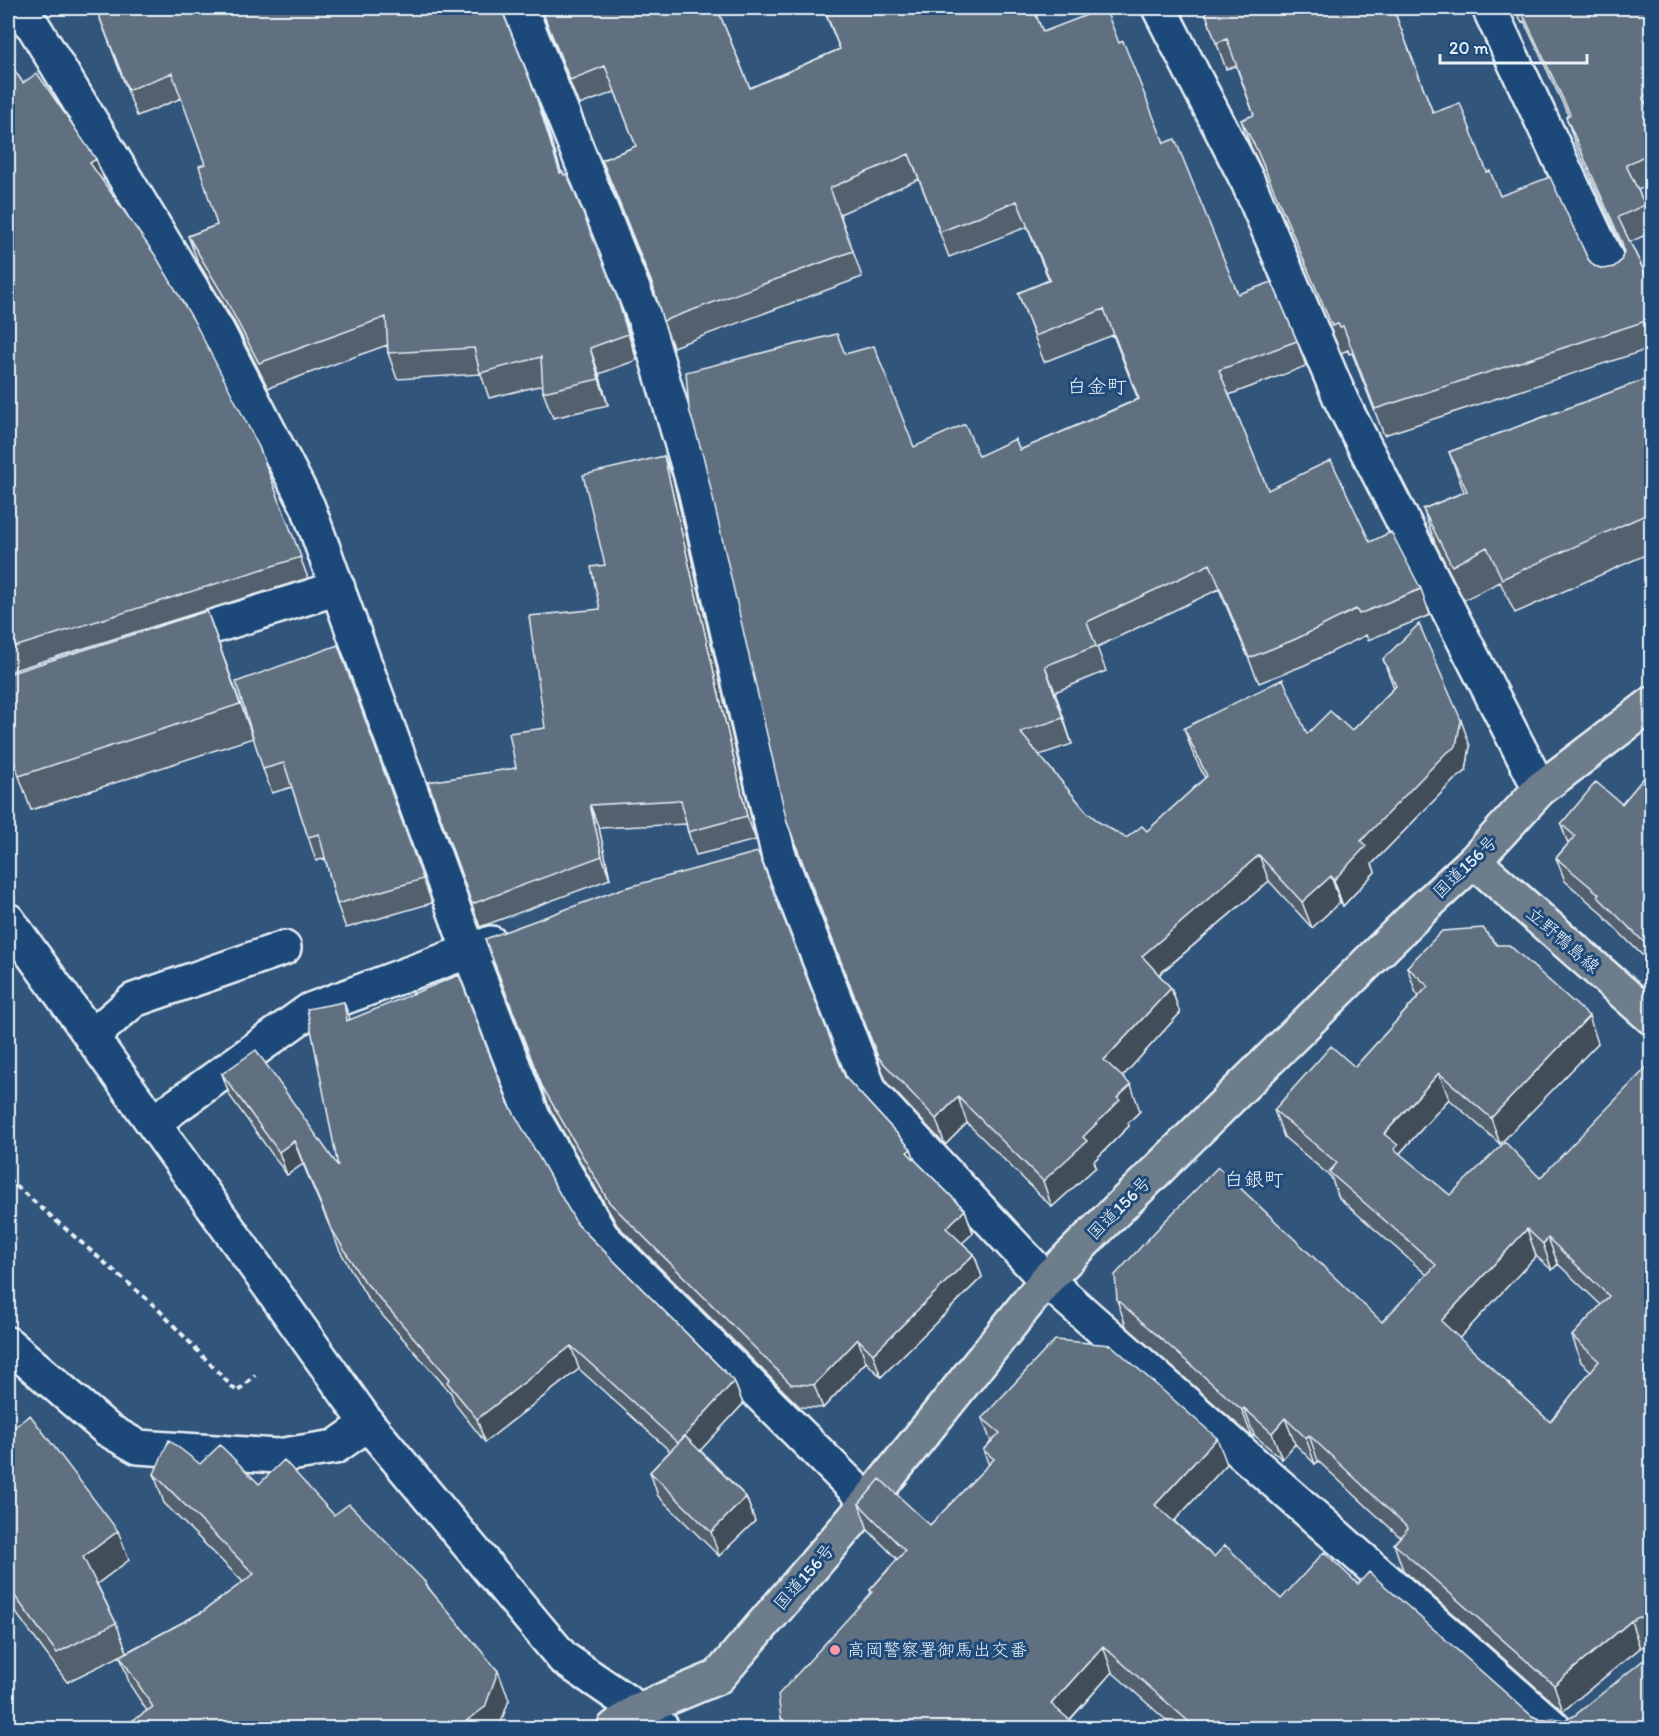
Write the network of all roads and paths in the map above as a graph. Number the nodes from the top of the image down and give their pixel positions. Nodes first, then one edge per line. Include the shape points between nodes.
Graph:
1 (16, 8) edge
2 (520, 8) edge
3 (1159, 8) edge
4 (1489, 8) edge
5 (1615, 277) edge
6 (338, 588) junction
7 (144, 648) edge
8 (1652, 704) edge
9 (1540, 789) junction
10 (778, 853) junction
11 (1474, 861) junction
12 (745, 862) edge
13 (8, 920) edge
14 (513, 934) edge
15 (284, 948) dead end
16 (469, 951) junction
17 (1652, 1018) edge
18 (91, 1037) junction
19 (154, 1122) junction
20 (8, 1179) edge
21 (1046, 1281) junction
22 (8, 1344) edge
23 (255, 1375) dead end
24 (368, 1424) junction
25 (868, 1502) junction
26 (639, 1722) edge
27 (1569, 1726) edge

1 - 6 street via 34,27 218,332 308,507
2 - 10 street via 645,319 695,489
3 - 9 street via 1248,182 1342,402
4 - 5 street
6 - 7 street
6 - 16 street
8 - 9 main road, 国道156号
9 - 11 main road, 国道156号
10 - 12 street
10 - 21 street via 871,1093
11 - 17 main road, 立野鴨島線
11 - 21 main road, 国道156号
13 - 18 street
14 - 16 street
15 - 18 street via 134,1000
16 - 19 street via 310,1010
16 - 25 street via 533,1117 602,1237
18 - 19 street
19 - 24 street
20 - 23 path via 157,1308 237,1392
21 - 25 main road, 国道156号
21 - 27 street
22 - 24 street via 108,1430 138,1447 277,1456 335,1447
24 - 26 street via 562,1658
25 - 26 main road, 国道156号 via 718,1677

